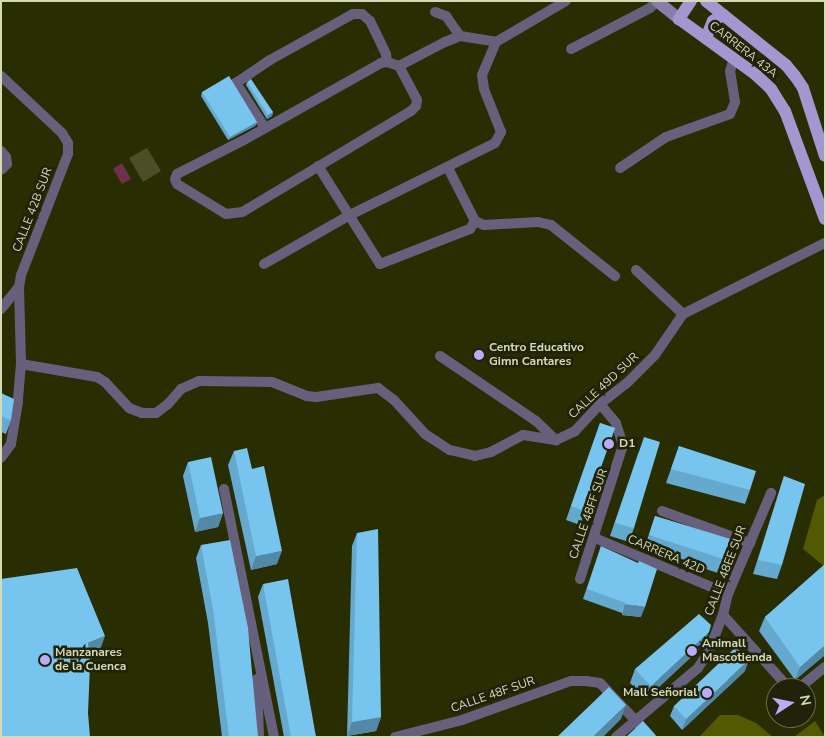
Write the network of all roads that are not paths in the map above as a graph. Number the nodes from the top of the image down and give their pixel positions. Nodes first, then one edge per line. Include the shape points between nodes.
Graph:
1 (566, 1) edge
2 (657, 1) edge
3 (691, 1) edge
4 (706, 1) edge
5 (435, 12) dead end
6 (723, 15) junction
7 (679, 19) junction
8 (460, 36) junction
9 (706, 38) junction
10 (496, 42) junction
11 (571, 49) dead end
12 (734, 59) junction
13 (387, 62) junction
14 (399, 66) junction
15 (1, 76) edge
16 (265, 128) junction
17 (4, 154) edge
18 (825, 156) edge
19 (318, 166) junction
20 (448, 168) junction
21 (620, 168) dead end
22 (1, 170) edge
23 (350, 215) junction
24 (825, 219) edge
25 (475, 222) junction
26 (825, 243) edge
27 (264, 264) dead end
28 (636, 270) dead end
29 (615, 276) dead end
30 (19, 287) junction
31 (1, 309) edge
32 (683, 314) junction
33 (440, 356) dead end
34 (21, 364) junction
35 (600, 404) junction
36 (556, 440) junction
37 (1, 458) edge
38 (224, 488) dead end
39 (771, 493) dead end
40 (662, 511) dead end
41 (594, 538) junction
42 (750, 544) junction
43 (580, 579) dead end
44 (728, 594) junction
45 (723, 615) junction
46 (257, 653) junction
47 (825, 668) edge
48 (779, 678) edge
49 (812, 678) edge
50 (636, 718) junction
51 (259, 737) edge
52 (274, 737) edge
53 (395, 737) edge
54 (616, 737) edge
55 (651, 737) edge

1 - 10 street
2 - 7 main road, CARRERA 43A
2 - 11 street via 650,8
3 - 7 main road
4 - 6 main road, CARRERA 43A
5 - 8 street via 446,16
6 - 9 main road via 713,21
6 - 18 main road, CARRERA 43A via 786,65 795,76 803,88
7 - 9 main road, CARRERA 43A
8 - 10 street
8 - 14 street
9 - 12 main road, CARRERA 43A
10 - 20 street via 482,75 484,90 501,132 500,138
12 - 21 street via 730,71 735,102 730,114 666,137
12 - 24 main road, CARRERA 43A via 771,89 785,112
13 - 14 street
13 - 16 street
13 - 16 street via 370,21 362,14 353,14 270,60 236,83
14 - 19 street via 417,100 412,111
15 - 30 street, CALLE 42B SUR via 62,133 68,143 68,154
16 - 19 street via 177,174 177,184 226,214 233,214 242,212
17 - 22 street via 7,164
19 - 23 street
20 - 23 street
20 - 25 street
23 - 25 street via 380,264 470,228
23 - 27 street
25 - 29 street via 484,226 538,222 551,225
26 - 32 street, CALLE 49D SUR
28 - 32 street
30 - 31 street
30 - 34 street, CALLE 42B SUR
32 - 35 street, CALLE 49D SUR via 655,355
33 - 36 street via 536,421
34 - 36 street via 97,377 129,408 142,413 156,413 181,389 199,381 272,382 316,397 378,388 394,400 425,434 450,450 475,456 491,452 523,435
34 - 37 street via 11,444
35 - 36 street, CALLE 49D SUR via 575,431
35 - 41 street, CALLE 48FF SUR via 616,423 623,445
38 - 46 street
39 - 42 street, CALLE 48EE SUR
40 - 42 street
41 - 43 street, CALLE 48FF SUR
41 - 44 street, CARRERA 42D
42 - 44 street, CALLE 48EE SUR
44 - 45 street, CALLE 48EE SUR
45 - 48 street
45 - 50 street, CALLE 48EE SUR via 709,651 698,668
46 - 51 street
46 - 52 street
47 - 49 street
50 - 53 street, CALLE 48F SUR via 600,683 571,681 462,720
50 - 54 street, CALLE 48EE SUR
50 - 55 street

